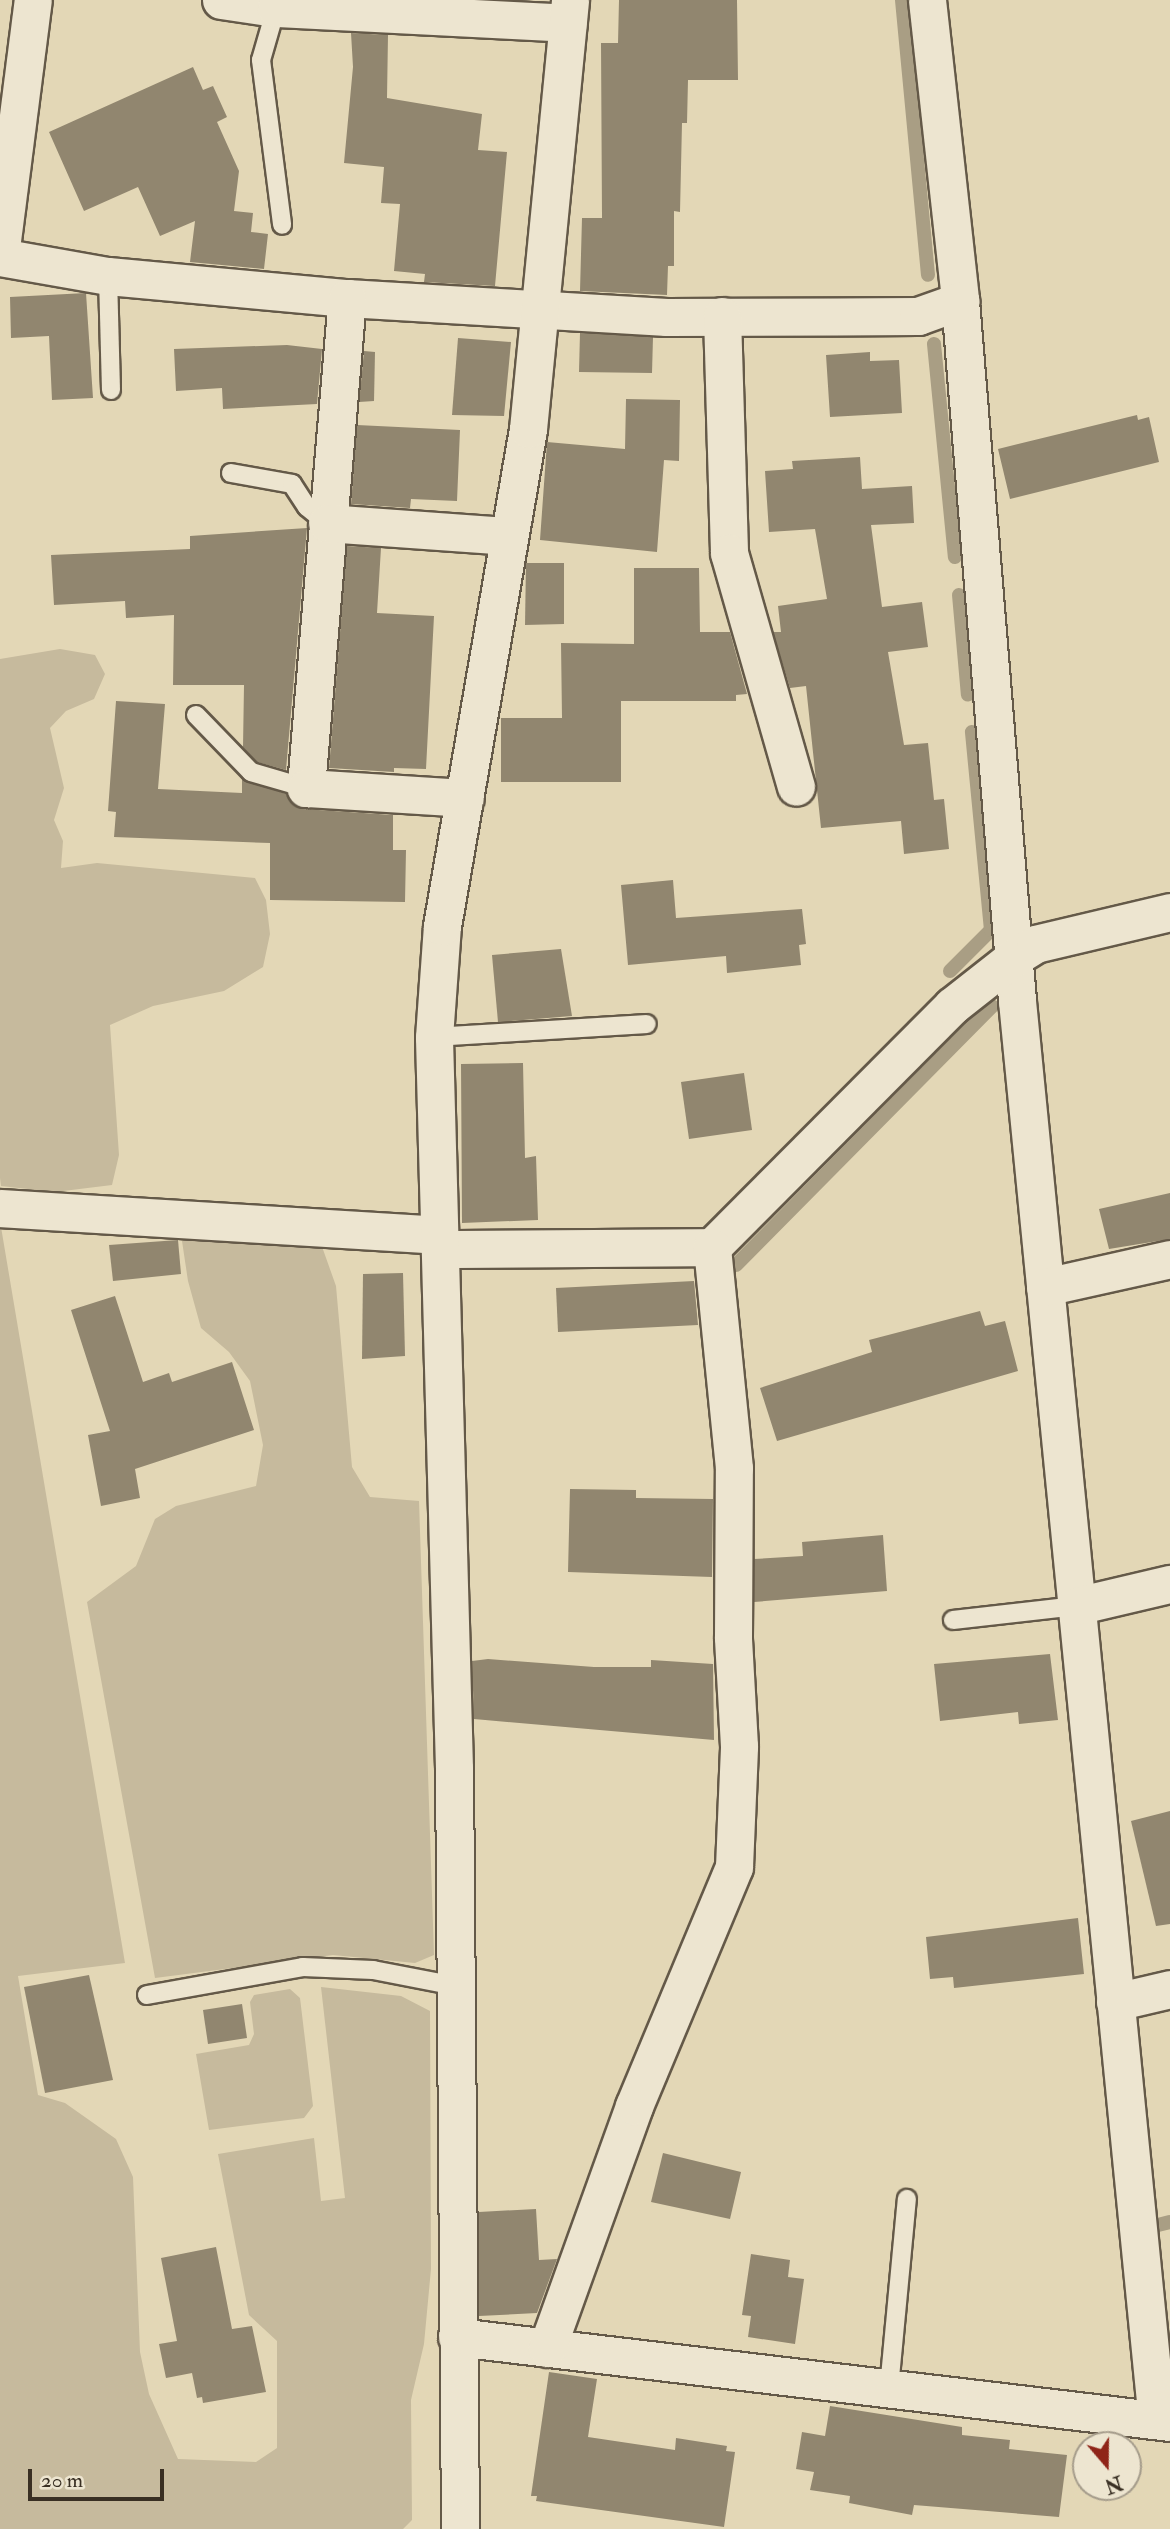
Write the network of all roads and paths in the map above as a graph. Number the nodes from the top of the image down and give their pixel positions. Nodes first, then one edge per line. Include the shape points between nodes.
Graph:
1 (33, 0) edge
2 (221, 0) edge
3 (927, 0) edge
4 (276, 8) junction
5 (569, 12) edge
6 (282, 225) dead end
7 (0, 257) edge
8 (108, 276) junction
9 (347, 298) junction
10 (960, 301) junction
11 (540, 310) junction
12 (722, 317) junction
13 (111, 390) dead end
14 (231, 473) dead end
15 (327, 523) junction
16 (509, 536) junction
17 (196, 715) dead end
18 (796, 787) dead end
19 (306, 788) junction
20 (465, 798) junction
21 (1170, 912) edge
22 (1013, 957) junction
23 (647, 1024) dead end
24 (434, 1037) junction
25 (0, 1208) edge
26 (439, 1242) junction
27 (712, 1247) junction
28 (1170, 1259) edge
29 (1045, 1287) junction
30 (1170, 1584) edge
31 (1076, 1606) junction
32 (953, 1620) dead end
33 (456, 1986) junction
34 (1170, 1989) edge
35 (147, 1996) dead end
36 (1115, 2002) junction
37 (906, 2199) dead end
38 (1155, 2244) edge
39 (457, 2337) junction
40 (547, 2348) junction
41 (889, 2388) junction
42 (1163, 2421) edge
43 (460, 2529) edge

1 - 7 street
2 - 4 street
3 - 10 street
4 - 5 street
4 - 6 lane via 261,60
5 - 11 street
7 - 8 street
8 - 9 street
8 - 13 lane
9 - 11 street
9 - 15 street
10 - 12 street via 918,316
10 - 22 street
11 - 12 street
11 - 16 street via 528,429
12 - 18 street via 722,431 730,553
14 - 15 lane via 292,484 307,507
15 - 16 street
15 - 19 street
16 - 20 street
17 - 19 lane via 251,772
19 - 20 street
20 - 24 street via 442,926
21 - 22 street via 1035,944
22 - 27 street via 952,1006
22 - 29 street
23 - 24 lane
24 - 26 street
25 - 26 street
26 - 27 street
26 - 33 street
27 - 40 street via 734,1468 738,1746 734,1867 634,2106
28 - 29 street
29 - 31 street
30 - 31 street
31 - 32 lane
31 - 36 street
33 - 35 lane via 373,1970 303,1967
33 - 39 street
34 - 36 street
36 - 38 street
37 - 41 lane
38 - 42 street
39 - 40 street
39 - 43 street
40 - 41 street
41 - 42 street

